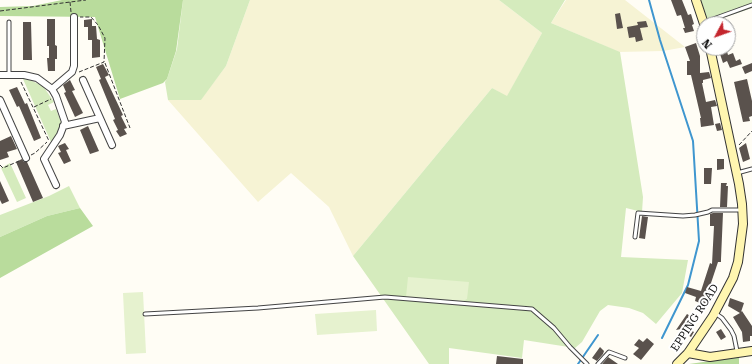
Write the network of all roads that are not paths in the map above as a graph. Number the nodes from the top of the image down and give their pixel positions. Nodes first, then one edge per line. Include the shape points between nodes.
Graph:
1 (696, 0) edge
2 (752, 5) edge
3 (702, 16) edge
4 (723, 16) edge
5 (72, 17) road end
6 (9, 22) dead end
7 (712, 56) edge
8 (9, 74) junction
9 (0, 75) edge
10 (83, 80) dead end
11 (52, 89) junction
12 (0, 100) edge
13 (100, 118) junction
14 (63, 126) junction
15 (112, 145) dead end
16 (26, 158) dead end
17 (752, 169) edge
18 (737, 173) junction
19 (56, 185) dead end
20 (742, 210) junction
21 (635, 237) dead end
22 (715, 313) junction
23 (145, 314) dead end
24 (752, 351) edge
25 (688, 353) junction
26 (737, 353) junction
27 (625, 358) dead end
28 (588, 364) edge
29 (598, 364) edge
30 (677, 364) edge

1 - 3 main road
2 - 4 lane
5 - 11 street via 74,66 72,72
6 - 8 lane
7 - 18 main road, EPPING ROAD
8 - 9 street
8 - 11 street via 37,78
10 - 13 street
11 - 14 street via 64,122
12 - 16 street
13 - 14 street
13 - 15 street
14 - 19 street via 44,159
17 - 18 lane
18 - 20 main road, EPPING ROAD
20 - 21 lane via 712,210 683,216 638,213
20 - 22 main road, EPPING ROAD via 743,224 738,262 733,278
22 - 25 main road, EPPING ROAD
22 - 26 lane via 731,330
23 - 28 lane via 385,297 532,308
24 - 26 main road
25 - 26 main road via 701,356
25 - 30 main road, EPPING ROAD
27 - 29 lane via 608,352

